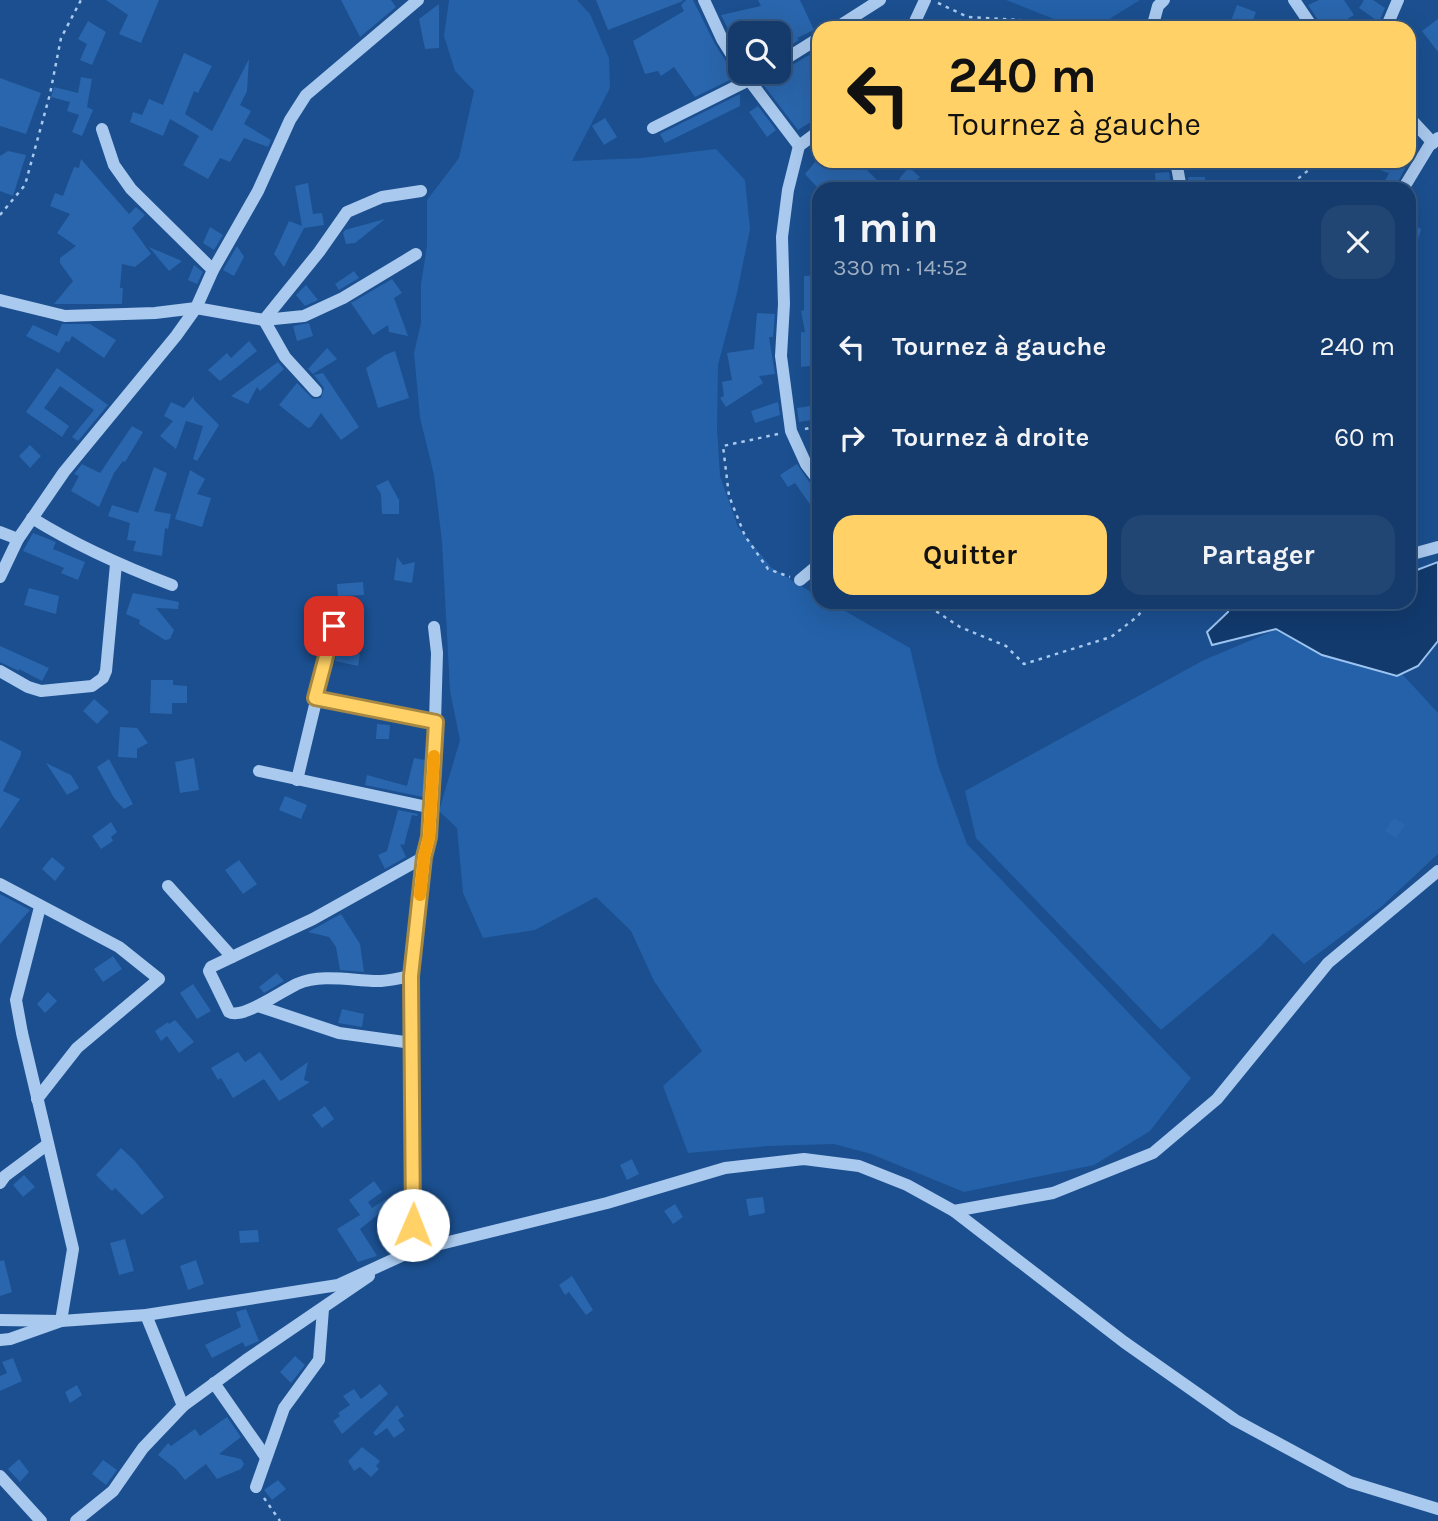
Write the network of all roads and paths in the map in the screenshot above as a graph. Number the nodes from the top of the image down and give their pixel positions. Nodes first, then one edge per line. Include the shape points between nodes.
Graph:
1 (81, 0) edge
2 (418, 0) edge
3 (704, 0) edge
4 (880, 0) edge
5 (925, 0) edge
6 (932, 0) edge
7 (1164, 0) edge
8 (1294, 0) edge
9 (1398, 0) edge
10 (847, 21) edge
11 (915, 21) edge
12 (1022, 21) edge
13 (1154, 21) edge
14 (1308, 21) edge
15 (1389, 21) edge
16 (812, 43) edge
17 (728, 49) edge
18 (791, 56) edge
19 (728, 83) edge
20 (752, 84) edge
21 (1416, 123) edge
22 (653, 128) dead end
23 (102, 129) dead end
24 (812, 136) edge
25 (1435, 141) edge
26 (799, 146) junction
27 (1311, 168) edge
28 (1294, 182) edge
29 (1408, 182) edge
30 (421, 191) dead end
31 (0, 215) edge
32 (415, 254) dead end
33 (213, 270) junction
34 (0, 300) edge
35 (196, 308) junction
36 (264, 320) junction
37 (316, 391) dead end
38 (812, 427) edge
39 (791, 431) junction
40 (812, 472) edge
41 (32, 518) junction
42 (0, 531) edge
43 (18, 539) junction
44 (1438, 547) edge
45 (1416, 553) edge
46 (116, 564) junction
47 (812, 570) edge
48 (0, 577) edge
49 (800, 580) junction
50 (812, 584) edge
51 (172, 585) dead end
52 (933, 609) edge
53 (1143, 609) edge
54 (334, 626) dead end
55 (434, 627) dead end
56 (0, 671) edge
57 (315, 698) junction
58 (436, 722) junction
59 (259, 771) dead end
60 (297, 780) junction
61 (432, 808) junction
62 (424, 857) junction
63 (1438, 871) edge
64 (0, 884) edge
65 (167, 886) dead end
66 (40, 907) junction
67 (232, 957) junction
68 (411, 976) junction
69 (258, 1006) junction
70 (412, 1043) junction
71 (37, 1099) junction
72 (48, 1144) junction
73 (0, 1183) edge
74 (954, 1211) junction
75 (412, 1251) junction
76 (394, 1259) junction
77 (323, 1309) junction
78 (146, 1315) junction
79 (0, 1320) edge
80 (61, 1321) junction
81 (0, 1340) edge
82 (214, 1383) junction
83 (183, 1406) junction
84 (265, 1456) junction
85 (0, 1476) edge
86 (256, 1487) joint
87 (1438, 1508) edge
88 (41, 1521) edge
89 (76, 1521) edge
90 (280, 1521) edge

1 - 31 path via 61,38 25,185
2 - 33 street via 306,95
3 - 17 street
4 - 10 street
5 - 11 street
6 - 12 path via 968,17
7 - 13 street
8 - 14 street
9 - 15 street
16 - 18 street
19 - 22 street
20 - 26 street
21 - 25 street
23 - 33 street via 114,164 131,189
24 - 26 street
25 - 29 street
26 - 39 street via 782,237 781,356
27 - 28 path
30 - 36 street via 382,197 347,212
32 - 36 street via 304,316
33 - 35 street
34 - 35 street via 65,316
35 - 36 street
35 - 41 street
36 - 37 street via 285,357
38 - 39 path
39 - 40 street
39 - 49 path via 723,446 729,496 745,536 768,569
41 - 43 street
41 - 46 street
42 - 43 street
43 - 48 street
44 - 45 street
46 - 51 street
46 - 56 street via 106,671 99,682 41,691
47 - 49 street
49 - 50 path
52 - 53 path via 960,627 1006,646 1024,664 1111,637
54 - 57 street
55 - 58 street
57 - 58 street
57 - 60 street
58 - 61 street
59 - 60 street
60 - 61 street
61 - 62 street
62 - 67 street via 313,919
62 - 68 street
63 - 74 street via 1328,963 1217,1099 1153,1153 1053,1193
64 - 66 street
65 - 67 street
66 - 71 street via 16,1000
66 - 71 street via 118,947 159,979 77,1048
67 - 69 street via 209,971 229,1012 237,1015
68 - 69 street via 300,983
68 - 70 street
69 - 70 street via 339,1033
70 - 75 street
71 - 72 street
72 - 73 street
72 - 80 street via 73,1249
74 - 75 street via 859,1166 804,1158 725,1168 607,1203
74 - 87 street via 1124,1342 1235,1420 1350,1482
75 - 76 street
76 - 77 street
76 - 78 street via 338,1284
77 - 82 street
77 - 84 street via 319,1360 284,1408
78 - 80 street
78 - 83 street
79 - 80 street
80 - 81 street
82 - 83 street
82 - 84 street
83 - 89 street via 143,1448 113,1491
84 - 86 street
85 - 88 street
86 - 90 path

